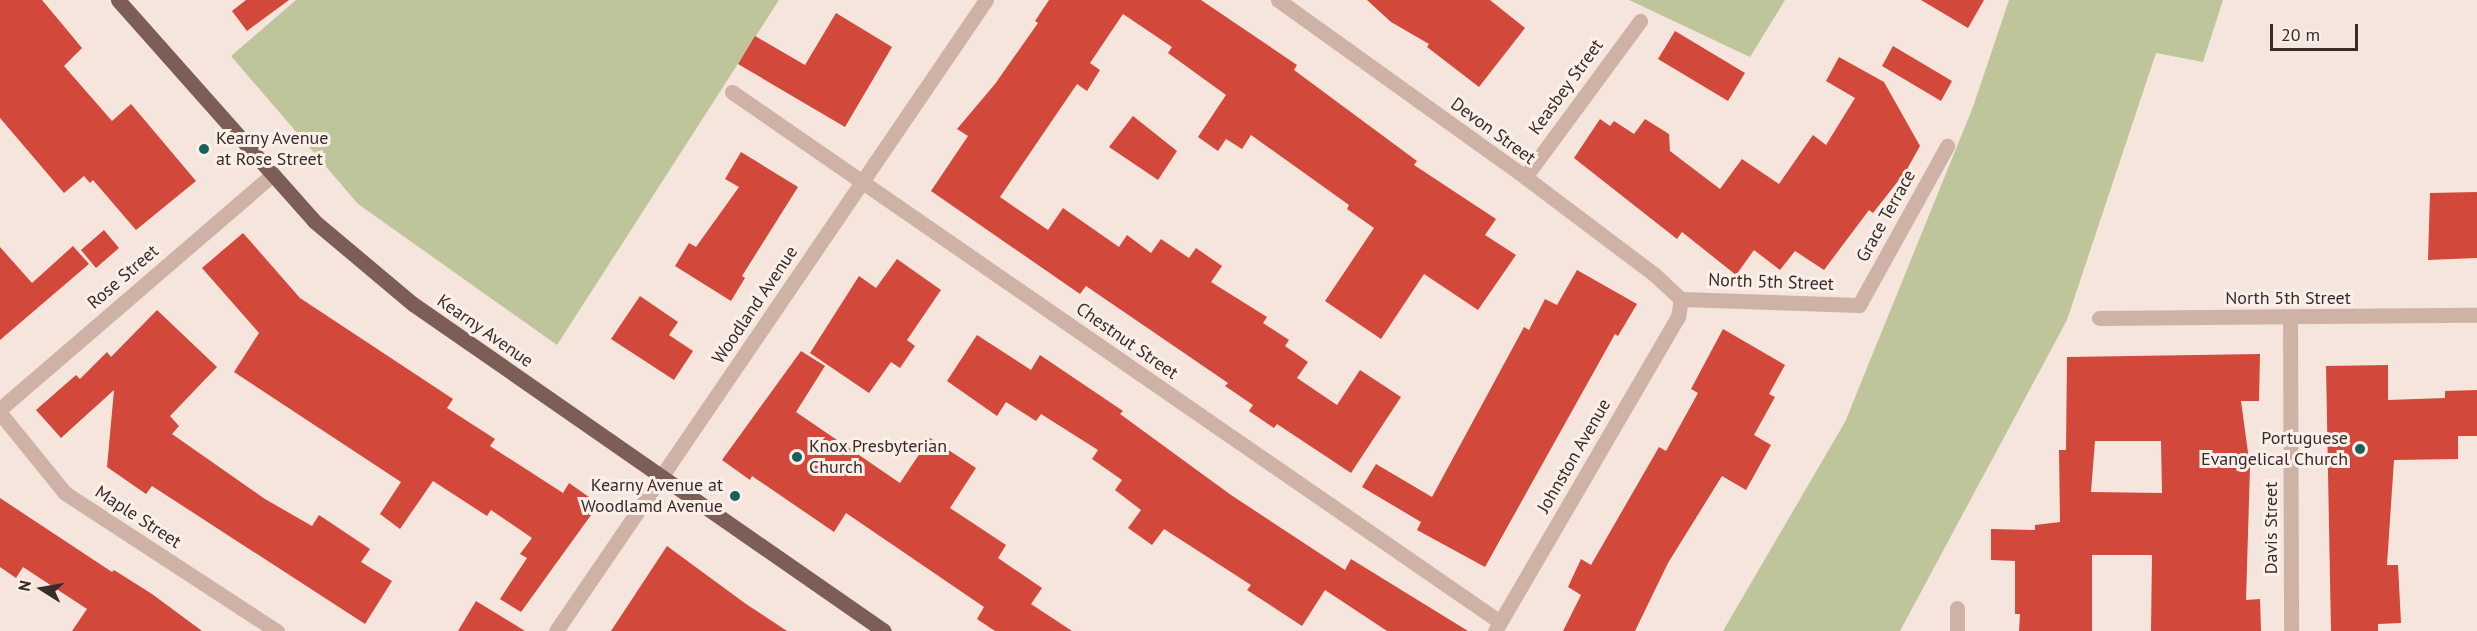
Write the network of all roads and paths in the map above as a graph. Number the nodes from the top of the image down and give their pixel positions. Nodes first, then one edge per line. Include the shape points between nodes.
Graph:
1 (118, 0) edge
2 (986, 0) edge
3 (1278, 0) edge
4 (1640, 21) dead end
5 (732, 92) dead end
6 (1947, 146) dead end
7 (272, 175) junction
8 (1525, 177) junction
9 (863, 182) junction
10 (1681, 299) junction
11 (1859, 304) joint
12 (2477, 315) edge
13 (2290, 317) junction
14 (2099, 318) dead end
15 (0, 411) edge
16 (662, 476) junction
17 (1957, 608) dead end
18 (1497, 626) edge
19 (277, 631) edge
20 (556, 631) edge
21 (884, 631) edge
22 (1957, 631) edge
23 (2291, 631) edge

1 - 7 main road, Kearny Avenue
2 - 9 street, Woodland Avenue
3 - 8 street, Devon Street
4 - 8 street, Keasbey Street
5 - 9 street, Chestnut Street
6 - 11 street, Grace Terrace
7 - 15 street, Rose Street
7 - 16 main road, Kearny Avenue via 314,221 413,304
8 - 10 street, Devon Street via 1655,274
9 - 16 street, Woodland Avenue
9 - 18 street, Chestnut Street
10 - 11 street, North 5th Street
10 - 18 street, Johnston Avenue via 1678,317
12 - 13 street, North 5th Street
13 - 14 street, North 5th Street
13 - 23 street, Davis Street
15 - 19 street, Maple Street via 65,493
16 - 20 street, Woodland Avenue
16 - 21 main road, Kearny Avenue
17 - 22 street

